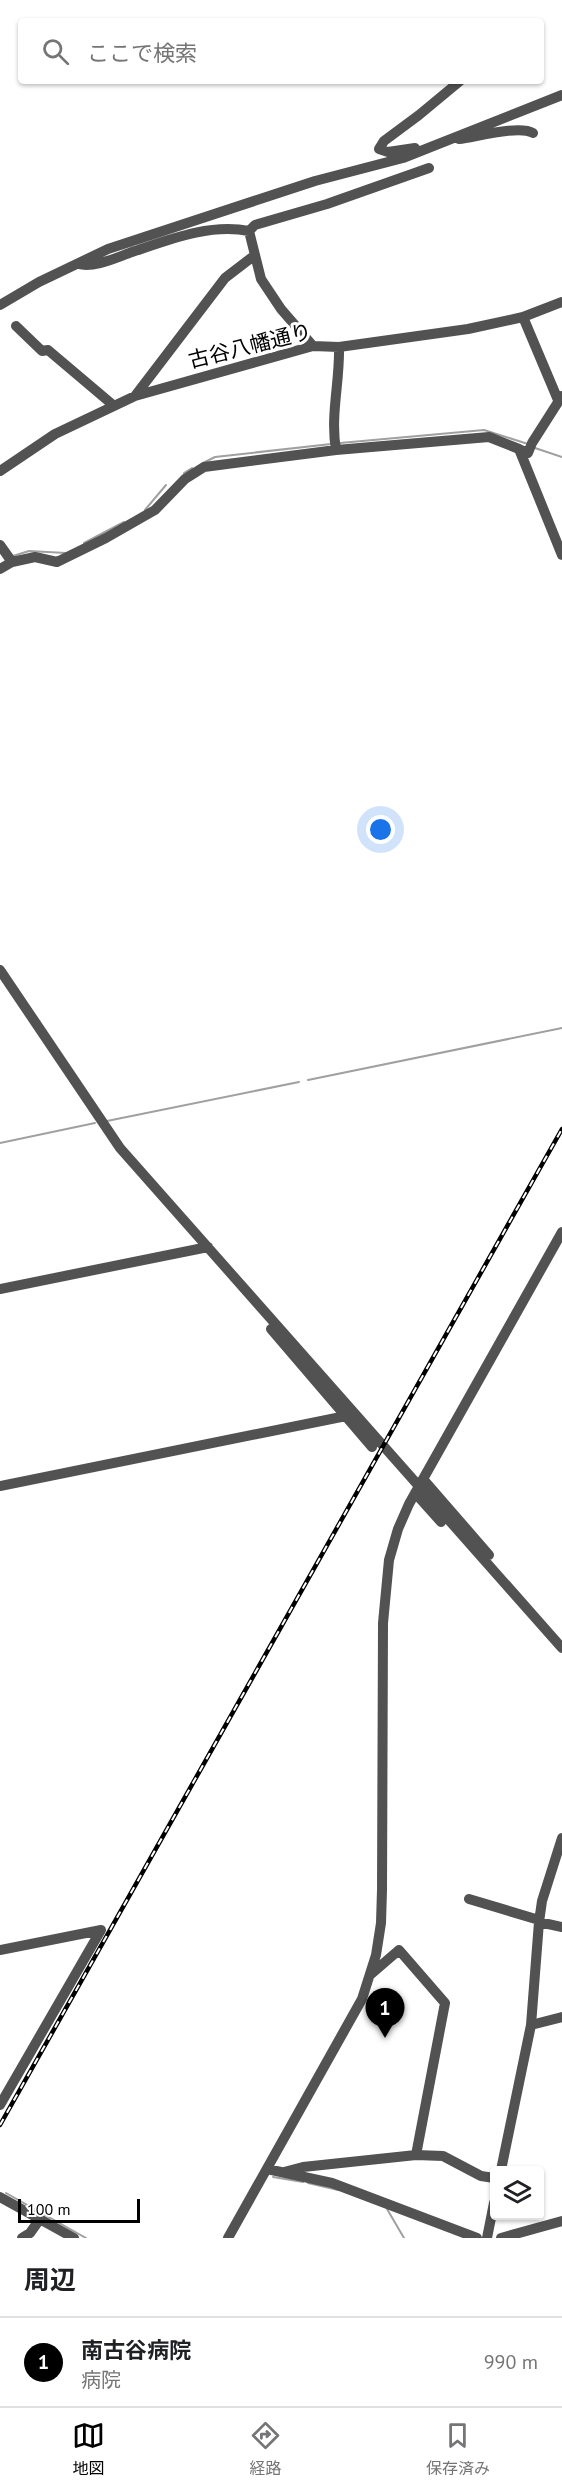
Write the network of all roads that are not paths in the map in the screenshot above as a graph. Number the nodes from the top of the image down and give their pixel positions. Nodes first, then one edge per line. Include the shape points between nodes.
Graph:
1 (456, 84) edge
2 (562, 95) edge
3 (533, 133) dead end
4 (454, 136) junction
5 (430, 147) junction
6 (429, 168) dead end
7 (249, 231) junction
8 (255, 255) junction
9 (75, 264) junction
10 (562, 302) edge
11 (0, 305) edge
12 (523, 317) junction
13 (16, 326) dead end
14 (313, 346) junction
15 (339, 346) junction
16 (135, 396) junction
17 (560, 398) edge
18 (113, 405) junction
19 (519, 449) junction
20 (336, 450) junction
21 (0, 471) edge
22 (0, 545) edge
23 (562, 555) edge
24 (12, 562) junction
25 (0, 569) edge
26 (0, 970) edge
27 (562, 1232) edge
28 (208, 1247) junction
29 (0, 1289) edge
30 (259, 1305) junction
31 (346, 1416) junction
32 (380, 1432) dead end
33 (372, 1447) dead end
34 (423, 1479) junction
35 (0, 1486) edge
36 (415, 1493) junction
37 (560, 1646) edge
38 (562, 1838) edge
39 (469, 1899) dead end
40 (539, 1921) junction
41 (562, 1927) edge
42 (0, 1950) edge
43 (370, 1975) junction
44 (562, 2017) edge
45 (531, 2025) junction
46 (0, 2104) edge
47 (416, 2155) junction
48 (502, 2166) edge
49 (267, 2169) junction
50 (281, 2173) junction
51 (490, 2177) edge
52 (0, 2197) edge
53 (39, 2219) junction
54 (492, 2220) edge
55 (562, 2221) edge
56 (22, 2238) edge
57 (74, 2238) edge
58 (228, 2238) edge
59 (477, 2238) edge
60 (488, 2238) edge
61 (501, 2238) edge

1 - 5 street via 379,149 388,152
2 - 4 street
3 - 4 street via 514,131 457,139
4 - 5 street
5 - 9 street via 108,249
6 - 7 street via 255,225
7 - 8 street
7 - 9 street via 202,232 108,261
8 - 14 street via 261,279
8 - 16 street via 225,278
9 - 11 street
10 - 12 street, 古谷八幡通り
12 - 15 street, 古谷八幡通り
12 - 17 street
13 - 18 street
14 - 15 street, 古谷八幡通り
14 - 16 street, 古谷八幡通り
15 - 20 street via 333,434
16 - 18 street, 古谷八幡通り
17 - 19 street via 528,453
18 - 21 street, 古谷八幡通り via 28,449
19 - 20 street via 489,437
19 - 23 street
20 - 24 street via 204,467 155,510 106,538 57,562 35,557
22 - 24 street
24 - 25 street
26 - 28 street via 114,1140
27 - 34 street
28 - 29 street
28 - 30 street
30 - 31 street via 261,1317
30 - 32 street via 271,1308
30 - 37 street
31 - 33 street
31 - 35 street
34 - 36 street
34 - 37 street via 557,1632
36 - 37 street via 547,1641
36 - 43 street via 398,1529 388,1571 383,1623 381,1923
38 - 40 street via 546,1884
39 - 40 street
40 - 41 street
40 - 45 street
42 - 46 street via 101,1930
43 - 47 street via 399,1950 445,2003
43 - 49 street via 362,1999
44 - 45 street
45 - 48 street
47 - 50 street via 303,2167
47 - 51 street via 443,2156
49 - 50 street
49 - 58 street
50 - 59 street via 332,2183
52 - 53 street
53 - 56 street via 30,2234
53 - 57 street
54 - 60 street
55 - 61 street

